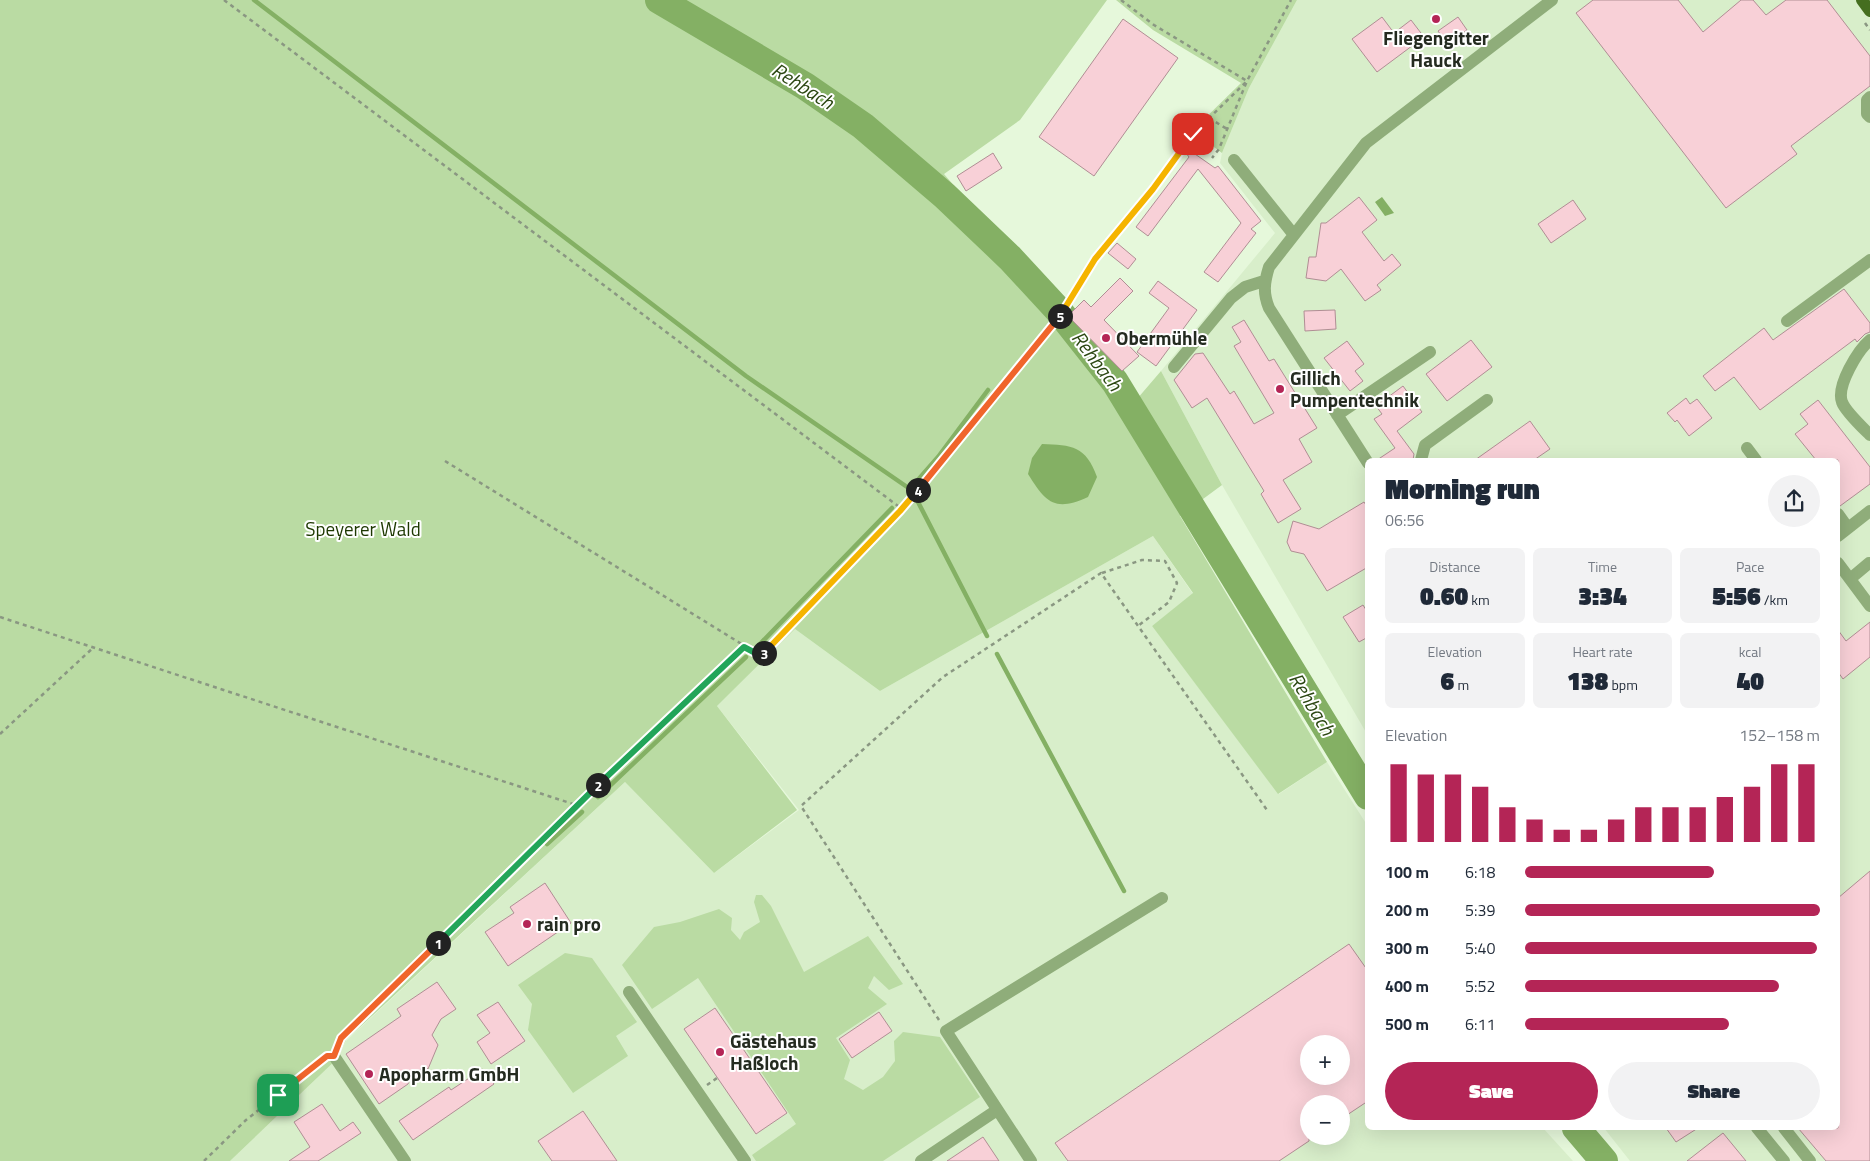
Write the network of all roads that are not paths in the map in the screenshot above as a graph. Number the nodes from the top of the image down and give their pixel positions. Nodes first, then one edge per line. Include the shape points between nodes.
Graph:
1 (1552, 0) edge
2 (1862, 0) edge
3 (1870, 11) edge
4 (1870, 97) edge
5 (1870, 117) edge
6 (1234, 160) dead end
7 (1294, 235) junction
8 (1870, 260) edge
9 (1264, 281) junction
10 (1788, 321) dead end
11 (1870, 340) edge
12 (1430, 352) dead end
13 (1174, 367) dead end
14 (1487, 400) dead end
15 (1337, 415) junction
16 (1870, 435) edge
17 (1747, 448) dead end
18 (1365, 458) edge
19 (1422, 458) edge
20 (1754, 458) edge
21 (1869, 513) edge
22 (1840, 517) edge
23 (1848, 528) junction
24 (1840, 534) edge
25 (1869, 563) edge
26 (1840, 566) edge
27 (1850, 579) junction
28 (1870, 606) edge
29 (1162, 898) dead end
30 (630, 992) dead end
31 (334, 1056) road end
32 (997, 1110) junction
33 (1759, 1130) edge
34 (1786, 1130) edge
35 (405, 1161) edge
36 (745, 1161) edge
37 (921, 1161) edge
38 (1031, 1161) edge
39 (1784, 1161) edge
40 (1810, 1161) edge

1 - 7 street via 1366,143
2 - 3 main road
4 - 5 street via 1867,114
6 - 7 street
7 - 9 street via 1269,267
8 - 10 street
9 - 13 street via 1245,287 1231,298
9 - 15 street via 1264,295 1269,308
11 - 16 street via 1855,357 1841,391 1842,403
12 - 15 street
14 - 19 street via 1425,445
15 - 18 street
17 - 20 street
21 - 23 street
22 - 23 street
23 - 24 street
25 - 27 street
26 - 27 street
27 - 28 street
29 - 32 street via 946,1031
30 - 36 street
31 - 35 street
32 - 37 street
32 - 38 street
33 - 39 street
34 - 40 street

